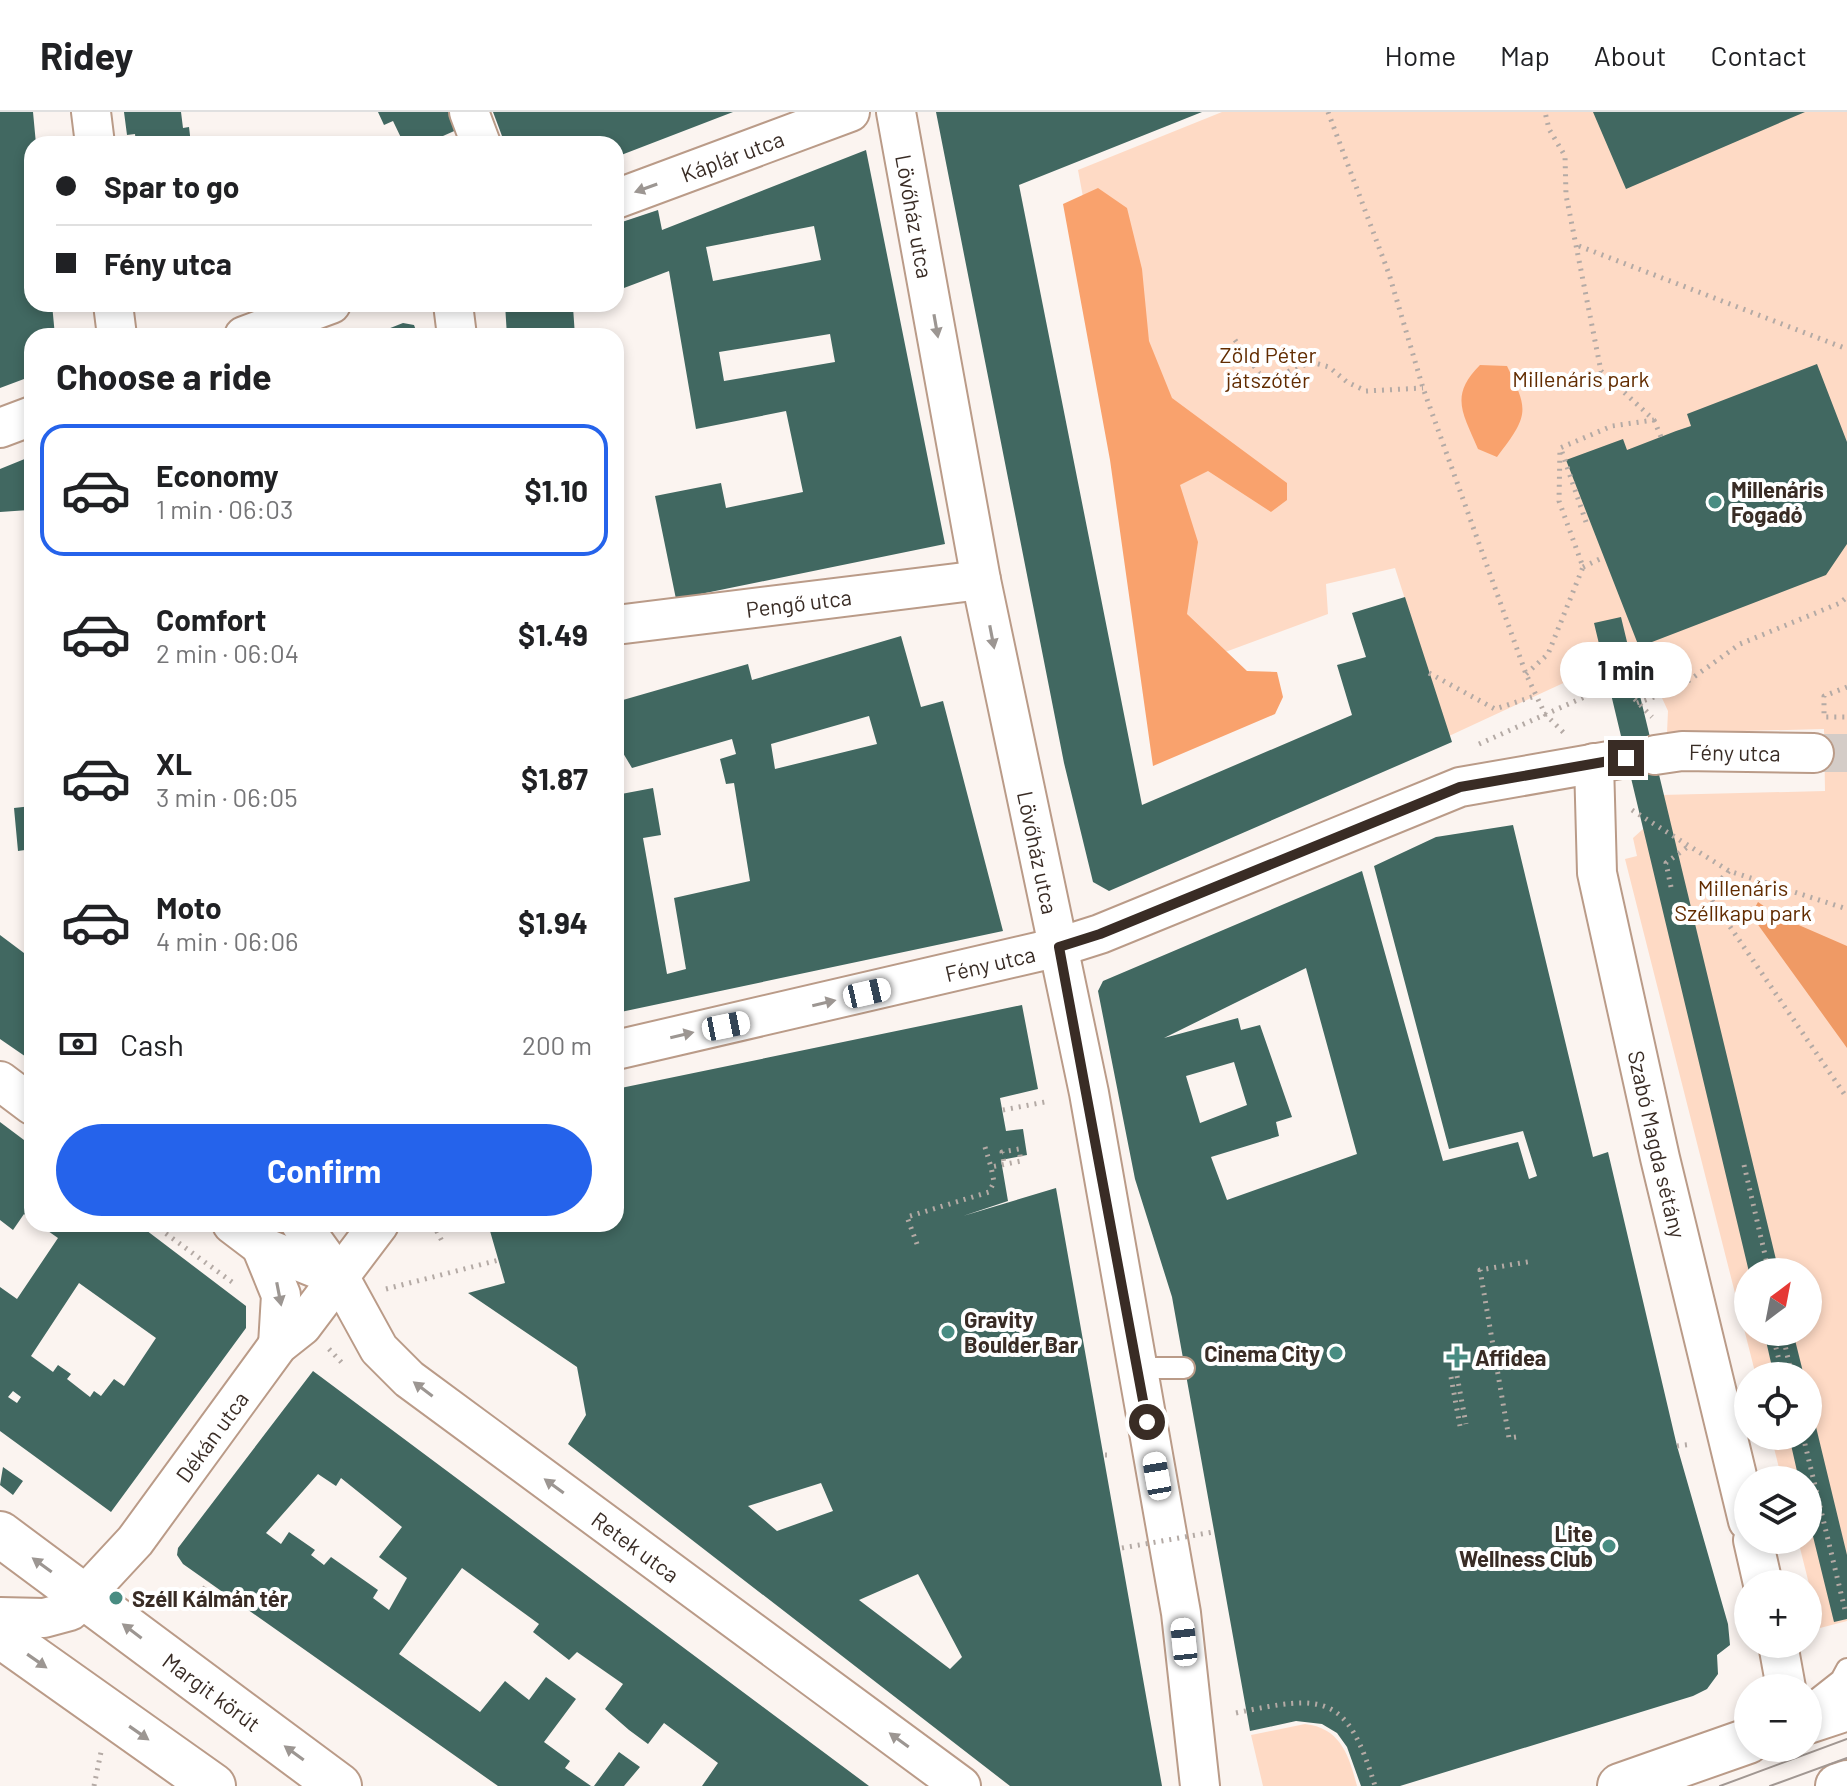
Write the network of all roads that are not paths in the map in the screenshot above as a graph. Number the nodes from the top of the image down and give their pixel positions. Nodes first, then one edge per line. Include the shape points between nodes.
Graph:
1 (91, 112) edge
2 (469, 112) edge
3 (850, 112) edge
4 (896, 112) edge
5 (94, 136) edge
6 (478, 136) edge
7 (624, 196) edge
8 (309, 312) edge
9 (266, 328) edge
10 (24, 419) edge
11 (0, 428) edge
12 (981, 580) junction
13 (624, 624) edge
14 (1814, 753) tunnel mouth
15 (1625, 759) junction
16 (1059, 947) junction
17 (624, 1048) edge
18 (0, 1081) edge
19 (24, 1099) edge
20 (307, 1232) edge
21 (373, 1232) edge
22 (247, 1235) edge
23 (340, 1278) junction
24 (278, 1345) junction
25 (1138, 1368) junction
26 (1184, 1368) dead end
27 (1735, 1466) edge
28 (0, 1534) edge
29 (84, 1596) junction
30 (0, 1617) edge
31 (0, 1635) edge
32 (1847, 1669) edge
33 (1822, 1695) edge
34 (1847, 1708) edge
35 (1822, 1716) edge
36 (1734, 1746) edge
37 (1847, 1783) edge
38 (213, 1786) edge
39 (339, 1786) edge
40 (961, 1786) edge
41 (1200, 1786) edge
42 (1620, 1786) edge
43 (1838, 1786) edge

1 - 5 street
2 - 6 street
3 -> 7 street, Káplár utca
4 -> 12 street, Lövőház utca
8 - 9 street
10 - 11 street
12 - 13 street, Pengő utca
12 -> 16 street, Lövőház utca
14 - 15 street, Fény utca via 1682,751
15 - 16 street, Fény utca via 1460,787
15 - 27 street, Szabó Magda sétány via 1596,805 1597,873
17 -> 16 street, Fény utca
16 - 25 street, Lövőház utca
18 - 19 street
20 - 23 street, Retek utca
21 - 23 street
22 - 23 street
22 -> 24 street via 281,1295
23 - 24 street, Dékán utca via 302,1326
40 -> 23 street, Retek utca via 409,1379 379,1349
24 - 29 street, Dékán utca via 135,1541
25 - 26 lane
25 - 41 street, Lövőház utca via 1181,1613
29 -> 28 main road
29 - 30 street via 57,1616
39 -> 29 main road, Margit körút
31 -> 38 main road
32 - 33 lane
34 - 35 main road
36 - 42 main road
37 - 43 main road

